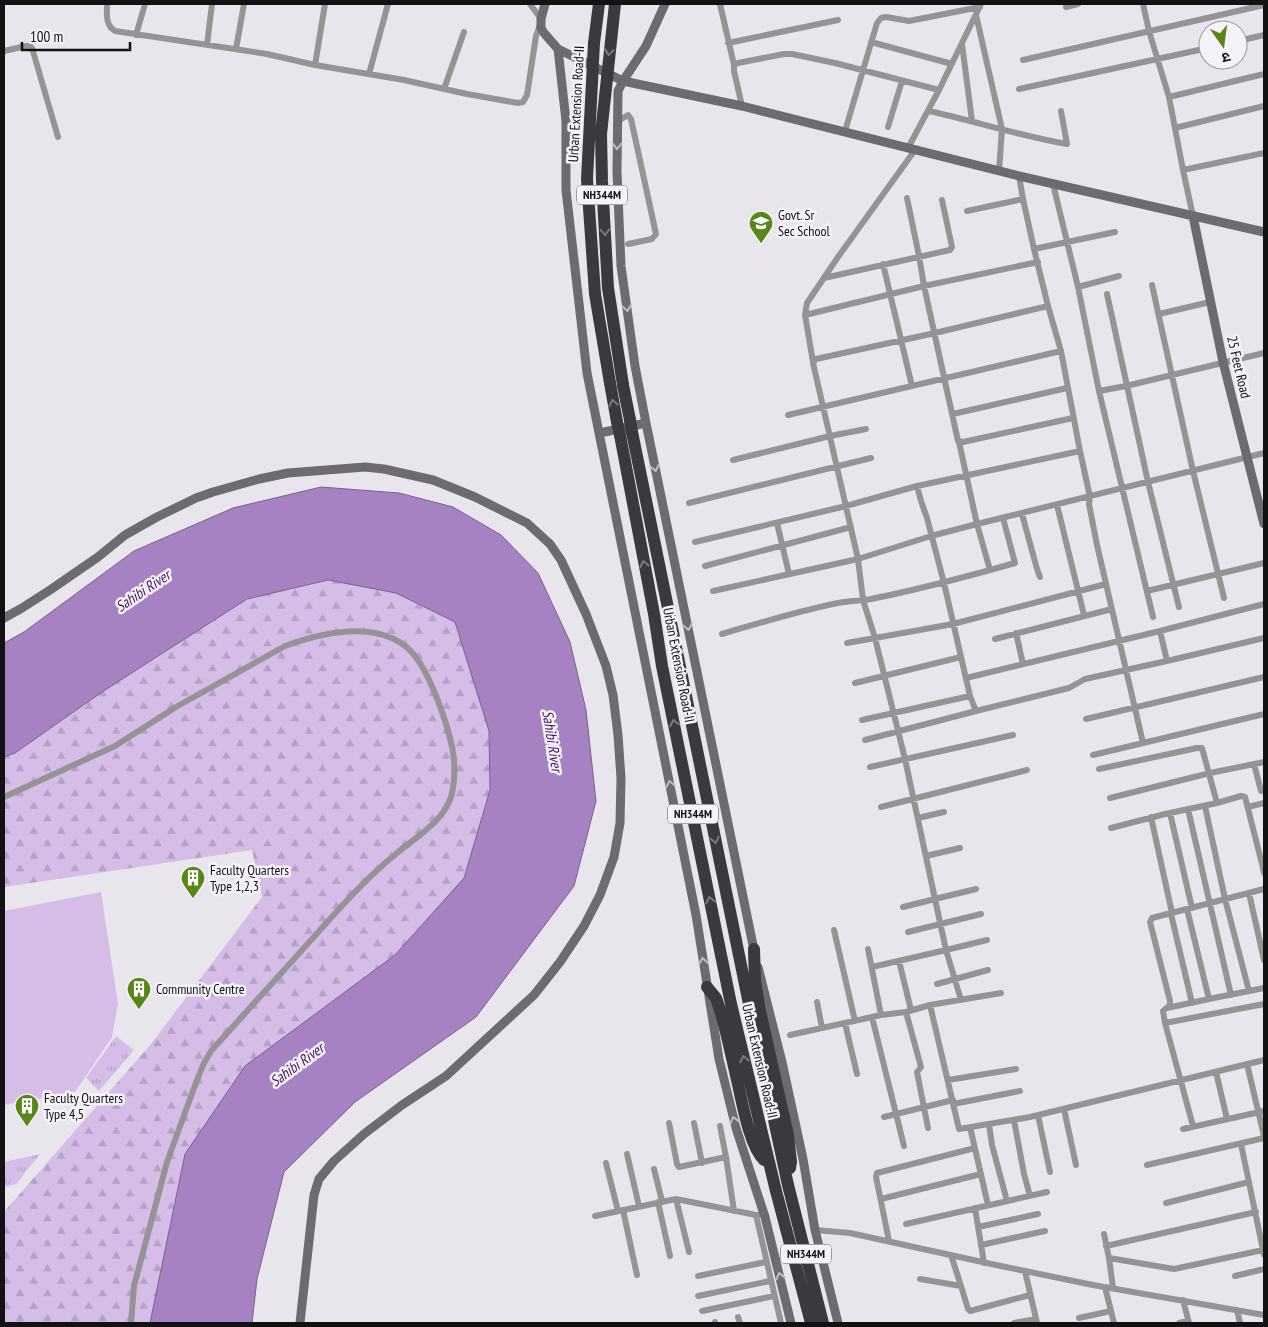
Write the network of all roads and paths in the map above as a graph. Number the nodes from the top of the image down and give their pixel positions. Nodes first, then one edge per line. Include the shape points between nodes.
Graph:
1 (107, 4) edge
2 (145, 4) edge
3 (212, 4) edge
4 (244, 4) edge
5 (325, 4) edge
6 (388, 4) edge
7 (530, 4) edge
8 (545, 4) edge
9 (599, 4) edge
10 (615, 4) edge
11 (664, 4) edge
12 (720, 4) edge
13 (1078, 4) edge
14 (1143, 4) edge
15 (980, 5) edge
16 (1264, 5) edge
17 (1066, 7) dead end
18 (976, 15) junction
19 (838, 20) dead end
20 (541, 22) junction
21 (1149, 31) junction
22 (464, 32) dead end
23 (136, 35) junction
24 (1264, 35) edge
25 (1248, 39) edge
26 (728, 42) junction
27 (871, 42) junction
28 (962, 42) junction
29 (207, 45) junction
30 (236, 49) junction
31 (558, 49) junction
32 (1198, 50) edge
33 (4, 51) edge
34 (1023, 60) dead end
35 (1157, 60) junction
36 (952, 64) junction
37 (315, 65) junction
38 (734, 65) junction
39 (862, 70) junction
40 (369, 74) junction
41 (1264, 74) edge
42 (623, 81) junction
43 (902, 81) junction
44 (444, 89) junction
45 (1019, 89) dead end
46 (939, 90) junction
47 (1169, 97) junction
48 (742, 106) junction
49 (1264, 106) edge
50 (929, 111) junction
51 (1061, 111) dead end
52 (618, 121) junction
53 (972, 121) junction
54 (888, 126) dead end
55 (1175, 128) junction
56 (1002, 129) junction
57 (845, 131) junction
58 (58, 137) dead end
59 (912, 149) junction
60 (1264, 154) edge
61 (1182, 170) junction
62 (999, 171) junction
63 (1019, 176) junction
64 (1053, 184) junction
65 (907, 198) dead end
66 (1023, 199) junction
67 (942, 200) dead end
68 (967, 211) dead end
69 (1193, 216) junction
70 (1115, 232) dead end
71 (1264, 232) edge
72 (1067, 242) junction
73 (628, 244) dead end
74 (1034, 250) junction
75 (919, 256) junction
76 (1038, 262) junction
77 (883, 264) junction
78 (1119, 276) dead end
79 (824, 278) junction
80 (1152, 285) dead end
81 (924, 286) junction
82 (1078, 287) junction
83 (890, 294) junction
84 (1107, 294) dead end
85 (1210, 302) junction
86 (1048, 306) junction
87 (1159, 314) junction
88 (804, 315) junction
89 (936, 333) junction
90 (901, 340) junction
91 (1060, 351) junction
92 (1264, 353) edge
93 (813, 362) junction
94 (1223, 362) junction
95 (1172, 375) junction
96 (945, 379) junction
97 (912, 386) junction
98 (1126, 386) junction
99 (1067, 388) junction
100 (1099, 391) junction
101 (823, 406) junction
102 (953, 414) junction
103 (788, 415) dead end
104 (1073, 418) junction
105 (646, 423) junction
106 (625, 427) junction
107 (866, 429) dead end
108 (600, 433) junction
109 (830, 436) junction
110 (960, 442) junction
111 (1080, 451) junction
112 (1264, 453) edge
113 (1247, 457) junction
114 (872, 458) dead end
115 (733, 460) dead end
116 (837, 467) junction
117 (1193, 471) junction
118 (967, 476) junction
119 (1148, 482) junction
120 (917, 486) junction
121 (1122, 488) junction
122 (1090, 497) junction
123 (689, 503) dead end
124 (1057, 505) junction
125 (846, 506) junction
126 (1022, 514) junction
127 (1002, 518) junction
128 (777, 523) junction
129 (977, 524) junction
130 (1264, 524) edge
131 (851, 527) junction
132 (931, 536) junction
133 (695, 542) dead end
134 (782, 545) junction
135 (858, 559) junction
136 (1264, 563) edge
137 (705, 566) dead end
138 (990, 570) junction
139 (789, 574) junction
140 (1218, 574) junction
141 (1040, 577) dead end
142 (944, 583) junction
143 (1106, 584) junction
144 (1174, 585) junction
145 (713, 591) dead end
146 (1079, 591) junction
147 (1147, 591) junction
148 (1224, 598) dead end
149 (863, 600) junction
150 (1264, 604) edge
151 (1179, 607) dead end
152 (1112, 609) junction
153 (1084, 616) junction
154 (1153, 617) dead end
155 (4, 618) edge
156 (953, 624) junction
157 (1160, 631) junction
158 (1016, 633) junction
159 (722, 634) dead end
160 (875, 638) junction
161 (1264, 638) edge
162 (995, 639) dead end
163 (1120, 641) junction
164 (847, 643) dead end
165 (961, 657) junction
166 (1167, 660) junction
167 (1022, 664) junction
168 (1126, 671) junction
169 (884, 676) junction
170 (1264, 677) edge
171 (966, 678) junction
172 (855, 683) dead end
173 (970, 696) junction
174 (1134, 707) junction
175 (976, 711) junction
176 (893, 713) junction
177 (1264, 714) edge
178 (1086, 718) dead end
179 (862, 720) dead end
180 (898, 732) junction
181 (1013, 735) dead end
182 (865, 740) dead end
183 (1143, 743) junction
184 (1094, 755) dead end
185 (905, 759) junction
186 (1264, 762) edge
187 (1254, 764) junction
188 (870, 767) dead end
189 (1027, 770) dead end
190 (1099, 770) dead end
191 (1210, 773) junction
192 (1261, 791) dead end
193 (4, 798) edge
194 (1110, 798) dead end
195 (913, 799) junction
196 (1217, 803) junction
197 (1264, 803) edge
198 (1204, 806) junction
199 (881, 807) dead end
200 (1248, 807) junction
201 (1188, 810) junction
202 (944, 812) dead end
203 (1170, 813) junction
204 (1151, 817) junction
205 (918, 818) junction
206 (1111, 828) dead end
207 (960, 848) dead end
208 (926, 856) junction
209 (1263, 863) edge
210 (1264, 873) edge
211 (976, 889) dead end
212 (1264, 889) edge
213 (1249, 893) junction
214 (935, 899) junction
215 (1225, 899) junction
216 (1210, 903) junction
217 (903, 907) dead end
218 (1189, 908) junction
219 (1172, 913) junction
220 (981, 914) dead end
221 (940, 924) junction
222 (834, 930) dead end
223 (908, 932) dead end
224 (987, 940) dead end
225 (754, 949) junction
226 (868, 949) dead end
227 (946, 950) junction
228 (1264, 960) edge
229 (899, 961) junction
230 (872, 967) junction
231 (988, 970) dead end
232 (955, 980) junction
233 (937, 984) dead end
234 (708, 987) junction
235 (1264, 988) edge
236 (1249, 991) junction
237 (1001, 993) dead end
238 (1231, 995) junction
239 (1209, 999) junction
240 (961, 1000) junction
241 (817, 1002) dead end
242 (1192, 1002) junction
243 (1264, 1004) edge
244 (930, 1005) junction
245 (1167, 1008) junction
246 (909, 1011) junction
247 (881, 1015) junction
248 (872, 1017) junction
249 (855, 1021) junction
250 (845, 1023) junction
251 (1165, 1024) junction
252 (822, 1028) junction
253 (790, 1035) dead end
254 (1264, 1060) edge
255 (1247, 1064) junction
256 (1016, 1069) dead end
257 (1216, 1072) junction
258 (857, 1074) dead end
259 (948, 1080) junction
260 (1181, 1080) junction
261 (1020, 1092) dead end
262 (953, 1102) junction
263 (923, 1108) junction
264 (1064, 1109) junction
265 (1261, 1111) edge
266 (896, 1114) junction
267 (1038, 1115) junction
268 (884, 1117) dead end
269 (1227, 1119) junction
270 (1014, 1120) junction
271 (669, 1124) dead end
272 (694, 1124) dead end
273 (989, 1124) junction
274 (720, 1126) dead end
275 (1193, 1126) junction
276 (970, 1127) junction
277 (928, 1128) dead end
278 (1183, 1128) dead end
279 (1264, 1137) edge
280 (1241, 1144) junction
281 (904, 1146) dead end
282 (975, 1148) junction
283 (627, 1154) dead end
284 (726, 1157) junction
285 (606, 1163) dead end
286 (702, 1163) junction
287 (769, 1165) junction
288 (1076, 1165) dead end
289 (1147, 1165) dead end
290 (654, 1169) dead end
291 (1050, 1172) dead end
292 (981, 1174) junction
293 (1249, 1182) junction
294 (788, 1185) junction
295 (1047, 1192) dead end
296 (1030, 1196) junction
297 (676, 1199) junction
298 (881, 1199) junction
299 (1007, 1201) junction
300 (660, 1202) junction
301 (1166, 1203) dead end
302 (988, 1205) junction
303 (639, 1206) junction
304 (975, 1208) junction
305 (620, 1211) junction
306 (734, 1211) junction
307 (1256, 1212) junction
308 (756, 1214) junction
309 (1038, 1214) dead end
310 (595, 1216) dead end
311 (766, 1218) junction
312 (906, 1224) dead end
313 (978, 1227) junction
314 (815, 1230) junction
315 (1045, 1231) dead end
316 (1104, 1234) dead end
317 (889, 1241) junction
318 (982, 1245) junction
319 (1106, 1246) junction
320 (689, 1252) dead end
321 (1264, 1252) edge
322 (951, 1255) junction
323 (670, 1256) dead end
324 (1109, 1258) junction
325 (766, 1262) junction
326 (984, 1263) junction
327 (1264, 1269) edge
328 (1025, 1271) junction
329 (637, 1275) dead end
330 (698, 1276) dead end
331 (1235, 1276) dead end
332 (920, 1279) dead end
333 (770, 1281) junction
334 (961, 1286) junction
335 (1105, 1287) junction
336 (1113, 1288) junction
337 (1030, 1295) junction
338 (698, 1296) dead end
339 (774, 1296) junction
340 (1183, 1300) junction
341 (1237, 1310) junction
342 (702, 1311) dead end
343 (1111, 1311) junction
344 (1264, 1315) edge
345 (1079, 1318) dead end
346 (1036, 1321) edge
347 (1188, 1322) edge
348 (131, 1323) edge
349 (300, 1323) edge
350 (781, 1323) edge
351 (792, 1323) edge
352 (811, 1323) edge
353 (823, 1323) edge
354 (838, 1323) edge
355 (1014, 1323) edge
356 (1114, 1323) edge
357 (1179, 1323) edge
358 (1240, 1323) edge

1 - 23 street via 110,28
2 - 23 street
3 - 29 street
4 - 30 street
5 - 37 street
6 - 40 street
7 - 20 street
8 - 20 street
106 -> 9 highway, Urban Extension Road-II / NH344M, bridge via 610,384 595,294 587,179
10 -> 106 highway, Urban Extension Road-II / NH344M, bridge via 601,134 602,181 608,288 623,385
11 - 42 street via 646,46
12 - 26 street
13 - 17 street
14 - 21 street
15 - 18 street
15 - 27 street via 909,21 882,18
16 - 21 street
18 - 28 street
18 - 56 street
19 - 26 street
20 - 31 street via 544,33
20 - 44 street via 523,102
21 - 34 street
21 - 35 street
22 - 44 street
23 - 29 street
24 - 25 street
26 - 38 street
27 - 36 street
27 - 39 street
28 - 36 street
28 - 53 street
29 - 30 street
30 - 37 street
31 - 42 street
31 - 108 street via 566,121 566,190 587,373
32 - 35 street
33 - 58 street via 26,46 32,48
35 - 45 street
35 - 47 street
36 - 46 street
37 - 40 street
38 - 39 street via 786,54
38 - 48 street
39 - 43 street
39 - 57 street
40 - 44 street
41 - 47 street
42 - 48 street
42 - 52 street via 618,91
43 - 46 street
43 - 54 street
46 - 50 street
47 - 55 street
48 - 57 street
49 - 55 street
50 - 53 street
50 - 59 street
51 - 56 street via 1067,144
52 - 73 street via 628,116 631,119 656,234 652,239
52 -> 105 street via 621,266
53 - 56 street
55 - 61 street
56 - 62 street
57 - 59 street
59 - 62 street
59 - 79 street
60 - 61 street
61 - 69 street
62 - 63 street
63 - 64 street
63 - 66 street
64 - 69 street
64 - 72 street
65 - 75 street
66 - 68 street
66 - 74 street
67 - 75 street via 951,249
69 - 71 street
69 - 85 street, 25 Feet Road
70 - 72 street
72 - 74 street
72 - 82 street
74 - 76 street
75 - 77 street
75 - 81 street
76 - 81 street
76 - 86 street
77 - 79 street
77 - 83 street
78 - 82 street
79 - 88 street via 807,303
80 - 87 street
81 - 83 street
81 - 89 street
82 - 100 street
83 - 88 street
83 - 90 street
84 - 98 street
85 - 87 street
85 - 94 street, 25 Feet Road
86 - 89 street
86 - 91 street
87 - 95 street
88 - 93 street
89 - 90 street
89 - 96 street
90 - 93 street
90 - 97 street
91 - 96 street
91 - 99 street
92 - 94 street
93 - 101 street
94 - 95 street
94 - 113 street, 25 Feet Road
95 - 98 street
95 - 117 street
96 - 97 street
96 - 102 street
97 - 101 street
98 - 100 street
98 - 119 street
99 - 102 street
99 - 104 street
100 - 121 street
101 - 103 street
101 - 109 street
102 - 110 street
104 - 110 street
104 - 111 street
105 - 108 street
105 -> 225 street
287 -> 106 highway, Urban Extension Road-II / NH344M via 727,985 662,666
106 -> 294 highway, Urban Extension Road-II / NH344M
107 - 109 street
234 -> 108 street
109 - 115 street
109 - 116 street
110 - 118 street
111 - 118 street
111 - 122 street
112 - 113 street
113 - 117 street
113 - 130 street, 25 Feet Road
114 - 116 street
116 - 123 street
116 - 125 street
117 - 119 street
117 - 140 street
118 - 120 street
118 - 129 street
119 - 121 street
119 - 144 street
120 - 125 street
120 - 132 street
121 - 122 street
121 - 147 street
122 - 124 street
122 - 143 street
124 - 126 street
124 - 146 street
125 - 128 street
125 - 131 street
126 - 127 street
126 - 141 street
127 - 129 street
127 - 138 street via 1015,563
128 - 133 street
128 - 134 street
129 - 132 street
129 - 138 street
131 - 134 street
131 - 135 street
132 - 135 street
132 - 142 street
134 - 137 street
134 - 139 street
135 - 139 street
135 - 149 street
136 - 140 street
138 - 142 street
139 - 145 street
140 - 144 street
140 - 148 street
142 - 149 street
142 - 156 street
143 - 146 street
143 - 152 street
144 - 147 street
144 - 151 street
146 - 153 street
146 - 156 street
147 - 154 street
149 - 159 street via 776,618
149 - 160 street
150 - 157 street
152 - 153 street
152 - 163 street
153 - 158 street
155 - 349 street via 50,590 125,535 196,498 288,472 364,467 433,480 527,523 550,544 561,560 589,622 613,695 621,778 620,823 614,857 600,895 584,926 534,995 446,1076 364,1134 319,1178 314,1195
156 - 160 street
156 - 165 street
157 - 163 street
157 - 166 street
158 - 162 street
158 - 167 street
160 - 164 street
160 - 169 street
161 - 166 street
163 - 167 street
163 - 168 street
165 - 169 street
165 - 171 street
166 - 168 street
167 - 171 street
168 - 174 street
168 - 175 street via 1085,679 1069,688
169 - 172 street
169 - 176 street
170 - 174 street
171 - 173 street
173 - 175 street
173 - 176 street
174 - 178 street
174 - 183 street
175 - 180 street
176 - 179 street
176 - 180 street
177 - 183 street
180 - 182 street
180 - 185 street
181 - 185 street
183 - 184 street
185 - 188 street
185 - 195 street
186 - 187 street
187 - 191 street
187 - 192 street
189 - 195 street
190 - 191 street via 1200,747
191 - 194 street
191 - 196 street
193 - 348 street via 115,746 176,707 285,646 336,632 370,632 406,646 425,670 448,734 454,760 454,780 445,811 359,887 220,1040 203,1065 167,1162 134,1286
195 - 199 street
195 - 205 street
196 - 198 street
196 - 200 street via 1244,796
197 - 200 street
198 - 201 street
198 - 215 street
200 - 209 street
201 - 203 street
201 - 216 street
202 - 205 street
203 - 204 street
203 - 218 street
204 - 206 street
204 - 219 street
205 - 208 street
207 - 208 street
208 - 214 street
209 - 210 street
211 - 214 street
212 - 213 street
213 - 215 street
213 - 228 street
214 - 217 street
214 - 221 street
215 - 216 street
215 - 236 street
216 - 218 street
216 - 238 street
218 - 219 street
218 - 239 street
219 - 242 street
219 - 245 street via 1152,918 1150,922 1170,1001
220 - 221 street
221 - 223 street
221 - 227 street
222 - 249 street
224 - 227 street
225 - 294 highway via 760,1011 788,1135 791,1162
225 - 314 street via 782,1062
226 - 230 street
227 - 229 street
227 - 232 street
229 - 230 street
229 - 246 street
230 - 247 street
231 - 232 street
232 - 233 street
232 - 240 street
234 - 287 highway via 721,1013 748,1126 761,1157
311 -> 234 street via 736,1128 719,1059
235 - 236 street
236 - 238 street
237 - 240 street
238 - 239 street
239 - 242 street
240 - 244 street
241 - 252 street
242 - 245 street
243 - 251 street
244 - 246 street
244 - 259 street
245 - 251 street via 1163,1011
246 - 247 street
246 - 263 street via 921,1067 917,1072
247 - 248 street
248 - 249 street
248 - 266 street
249 - 250 street
250 - 252 street
250 - 258 street
251 - 260 street
252 - 253 street
254 - 255 street
255 - 257 street
255 - 265 street
256 - 259 street
257 - 260 street
257 - 269 street
259 - 262 street
260 - 264 street
260 - 275 street
261 - 262 street
262 - 263 street
262 - 276 street via 959,1129
263 - 266 street
263 - 277 street
264 - 267 street
264 - 288 street
265 - 269 street
265 - 279 street
266 - 268 street
266 - 281 street
267 - 270 street
267 - 291 street
269 - 275 street
270 - 273 street
270 - 296 street
271 - 286 street via 677,1166
272 - 286 street
273 - 276 street
273 - 299 street
274 - 284 street
275 - 278 street
276 - 282 street
279 - 280 street
280 - 289 street
280 - 293 street
282 - 292 street
282 - 298 street via 877,1173
283 - 303 street
284 - 286 street
284 - 306 street
285 - 305 street
287 - 352 highway, Urban Extension Road-II / NH344M
290 - 300 street
292 - 298 street
292 - 302 street
293 - 301 street
293 - 307 street
294 - 353 highway, Urban Extension Road-II / NH344M
295 - 296 street
296 - 299 street
297 - 300 street
297 - 306 street
297 - 320 street
298 - 317 street
299 - 302 street
300 - 303 street
300 - 323 street
302 - 304 street
303 - 305 street
304 - 312 street
304 - 313 street
305 - 310 street
305 - 329 street
306 - 308 street
307 - 319 street
307 - 321 street
308 - 311 street
308 - 325 street
309 - 313 street
351 -> 311 street
313 - 318 street
314 - 317 street
314 - 354 street
315 - 318 street
316 - 319 street
317 - 322 street
318 - 326 street
319 - 324 street
321 - 324 street via 1174,1268
322 - 326 street
322 - 334 street
324 - 336 street
325 - 330 street
325 - 333 street
326 - 328 street
327 - 331 street
328 - 335 street
328 - 337 street
332 - 334 street
333 - 338 street
333 - 339 street
334 - 337 street via 970,1311
335 - 336 street
335 - 343 street
336 - 340 street
337 - 346 street
339 - 342 street
339 - 350 street
340 - 341 street
340 - 347 street
341 - 344 street
341 - 358 street
343 - 345 street
343 - 356 street
346 - 355 street
347 - 357 street

